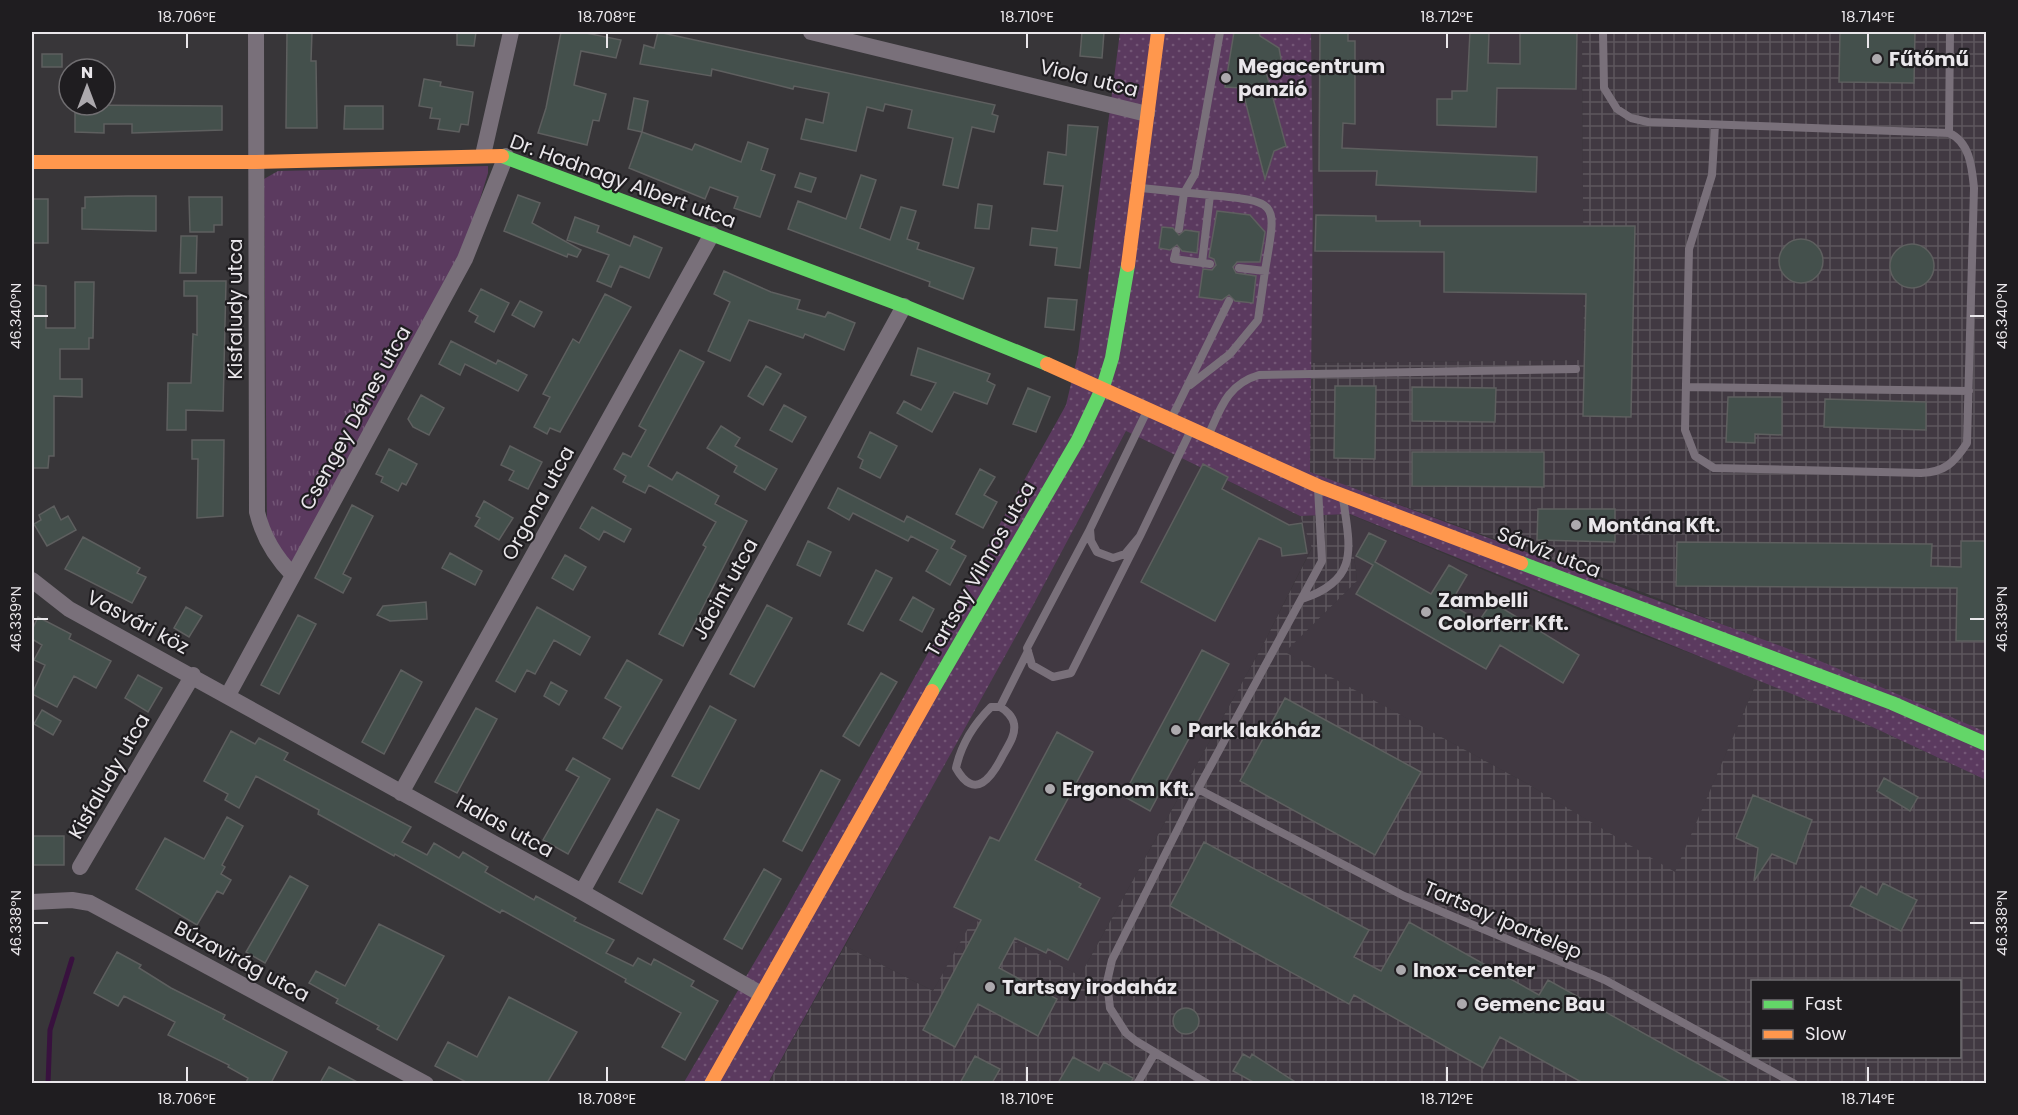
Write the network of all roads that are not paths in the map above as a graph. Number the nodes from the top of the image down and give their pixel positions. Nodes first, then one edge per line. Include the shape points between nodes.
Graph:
1 (256, 32) edge
2 (511, 32) edge
3 (811, 32) edge
4 (1158, 32) edge
5 (1220, 32) edge
6 (1603, 32) edge
7 (1950, 32) edge
8 (1147, 114) junction
9 (1715, 125) junction
10 (1949, 133) junction
11 (483, 155) junction
12 (506, 156) junction
13 (32, 162) edge
14 (256, 162) junction
15 (1138, 188) junction
16 (1184, 193) junction
17 (1210, 195) junction
18 (1179, 229) dead end
19 (712, 234) junction
20 (1176, 251) dead end
21 (1239, 268) dead end
22 (1265, 271) junction
23 (1229, 301) dead end
24 (904, 306) junction
25 (1576, 369) dead end
26 (1190, 385) junction
27 (1103, 387) junction
28 (1686, 387) junction
29 (1968, 391) junction
30 (1148, 408) junction
31 (1171, 418) junction
32 (1192, 427) junction
33 (1209, 434) junction
34 (1318, 486) junction
35 (1342, 495) junction
36 (1090, 529) junction
37 (1140, 536) junction
38 (293, 575) junction
39 (32, 580) edge
40 (1302, 599) junction
41 (1028, 651) junction
42 (193, 675) junction
43 (228, 695) junction
44 (1000, 707) junction
45 (1986, 744) edge
46 (1198, 789) junction
47 (401, 793) junction
48 (80, 867) dead end
49 (582, 892) junction
50 (32, 902) edge
51 (761, 994) junction
52 (1155, 1053) junction
53 (426, 1083) edge
54 (711, 1083) edge
55 (1137, 1083) edge
56 (1208, 1083) edge
57 (1795, 1083) edge

1 - 14 street, Kisfaludy utca
2 - 11 street
3 - 8 street, Viola utca
4 - 8 street, Tartsay Vilmos utca
5 - 16 lane via 1195,174
6 - 9 lane via 1604,88 1617,109 1648,122
7 - 10 lane
8 - 15 street, Tartsay Vilmos utca
9 - 10 lane
9 - 28 lane via 1712,175 1689,249
10 - 29 lane via 1963,144 1974,188
11 - 12 street, Dr. Hadnagy Albert utca
11 - 14 street, Dr. Hadnagy Albert utca
12 - 19 street, Dr. Hadnagy Albert utca
12 - 38 street, Csengey Dénes utca via 465,259
13 - 14 street, Dr. Hadnagy Albert utca
14 - 38 street, Kisfaludy utca via 257,512 262,533
15 - 16 lane
15 - 27 street, Tartsay Vilmos utca via 1112,358
16 - 17 lane
16 - 18 lane
17 - 20 lane via 1206,264 1174,259
17 - 22 lane via 1256,200 1269,208 1273,222
19 - 24 street, Dr. Hadnagy Albert utca
19 - 47 street, Orgona utca
21 - 22 lane
22 - 26 lane via 1258,320 1230,354
23 - 26 lane
24 - 27 street, Dr. Hadnagy Albert utca
24 - 49 street, Jácint utca
25 - 33 lane via 1258,375 1230,391
26 - 31 lane
27 - 30 street, Sárvíz utca
27 - 51 street, Tartsay Vilmos utca via 1078,440
28 - 29 lane
28 - 29 lane via 1685,430 1689,444 1695,456 1714,468 1921,473 1948,468 1967,443
30 - 31 street, Sárvíz utca
30 - 36 lane
31 - 32 street, Sárvíz utca
32 - 33 street, Sárvíz utca
32 - 37 lane
33 - 34 street, Sárvíz utca
34 - 35 street, Sárvíz utca
34 - 40 lane via 1322,561
35 - 40 lane via 1350,549 1340,576 1325,591
35 - 45 street, Sárvíz utca via 1892,703
36 - 37 lane via 1097,552 1113,558 1125,554
36 - 41 lane
37 - 41 lane via 1071,673 1053,677 1032,665
38 - 43 street, Csengey Dénes utca
39 - 42 street, Vasvári köz via 69,609
40 - 46 lane
41 - 44 lane
42 - 43 street, Vasvári köz
42 - 48 street, Kisfaludy utca
43 - 47 street, Halas utca
44 - 44 lane via 991,707 976,722 958,756 956,768 962,779 971,784 992,778 1013,737 1014,724
46 - 52 lane via 1108,972 1107,996 1117,1021 1136,1041
46 - 57 lane, Tartsay ipartelep via 1404,896 1605,980
47 - 49 street, Halas utca
49 - 51 street, Halas utca
50 - 53 street, Búzavirág utca via 90,903
51 - 54 street, Tartsay Vilmos utca
52 - 55 lane
52 - 56 lane

